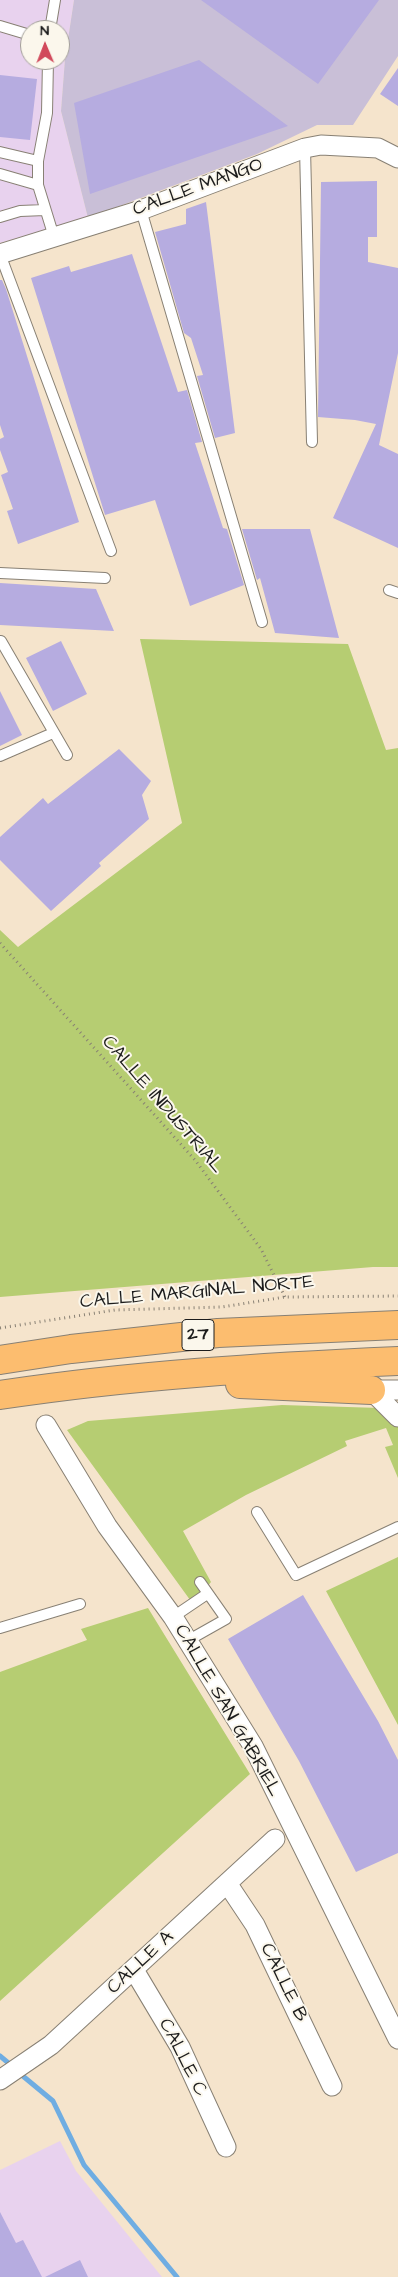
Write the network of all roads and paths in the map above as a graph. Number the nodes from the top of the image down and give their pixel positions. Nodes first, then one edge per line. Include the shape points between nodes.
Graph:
1 (55, 0) edge
2 (52, 20) edge
3 (0, 26) edge
4 (20, 32) edge
5 (48, 70) edge
6 (305, 148) junction
7 (0, 152) edge
8 (398, 158) edge
9 (38, 161) junction
10 (0, 174) edge
11 (38, 185) junction
12 (45, 210) junction
13 (141, 210) junction
14 (0, 217) edge
15 (54, 237) junction
16 (0, 254) edge
17 (312, 442) dead end
18 (111, 551) dead end
19 (0, 573) edge
20 (105, 578) dead end
21 (262, 622) dead end
22 (2, 641) dead end
23 (54, 733) junction
24 (67, 755) dead end
25 (0, 756) edge
26 (0, 944) edge
27 (398, 1296) edge
28 (285, 1297) junction
29 (398, 1325) edge
30 (0, 1328) edge
31 (0, 1360) edge
32 (398, 1360) edge
33 (104, 1380) junction
34 (371, 1390) junction
35 (398, 1390) edge
36 (0, 1394) edge
37 (398, 1417) edge
38 (46, 1425) dead end
39 (257, 1512) dead end
40 (398, 1527) edge
41 (200, 1582) dead end
42 (207, 1594) junction
43 (80, 1604) dead end
44 (173, 1617) junction
45 (0, 1628) edge
46 (187, 1640) junction
47 (275, 1839) dead end
48 (227, 1883) junction
49 (134, 1970) junction
50 (398, 2038) edge
51 (0, 2080) edge
52 (332, 2086) dead end
53 (226, 2147) dead end

1 - 2 lane
3 - 4 lane
5 - 9 lane via 47,113
6 - 8 street, CALLE MANGO via 321,145 378,148
6 - 13 street, CALLE MANGO
6 - 17 lane
7 - 9 lane
9 - 11 lane
10 - 11 lane
11 - 12 lane
12 - 14 lane via 20,211
12 - 15 lane
13 - 15 street, CALLE MANGO
13 - 21 lane
15 - 16 street, CALLE MANGO
16 - 18 lane
19 - 20 lane
22 - 23 lane
23 - 24 lane
23 - 25 lane
26 - 28 path, CALLE INDUSTRIAL via 195,1160 261,1249
27 - 28 path, CALLE MARGINAL NORTE
28 - 30 path, CALLE MARGINAL NORTE via 222,1307 115,1310
29 - 31 highway, 27 via 218,1333
32 - 33 highway, 27 via 252,1367
33 - 34 highway
33 - 36 highway, 27
34 - 35 street
34 - 37 street
38 - 44 street, CALLE SAN GABRIEL via 107,1526
39 - 40 lane via 296,1575
41 - 42 lane
42 - 44 lane
42 - 46 lane via 226,1619
43 - 45 lane
44 - 46 street, CALLE SAN GABRIEL
46 - 50 street, CALLE SAN GABRIEL via 252,1746
47 - 48 street, CALLE A
48 - 49 street, CALLE A
48 - 52 street, CALLE B via 255,1925
49 - 51 street, CALLE A via 51,2045
49 - 53 street, CALLE C via 180,2047

